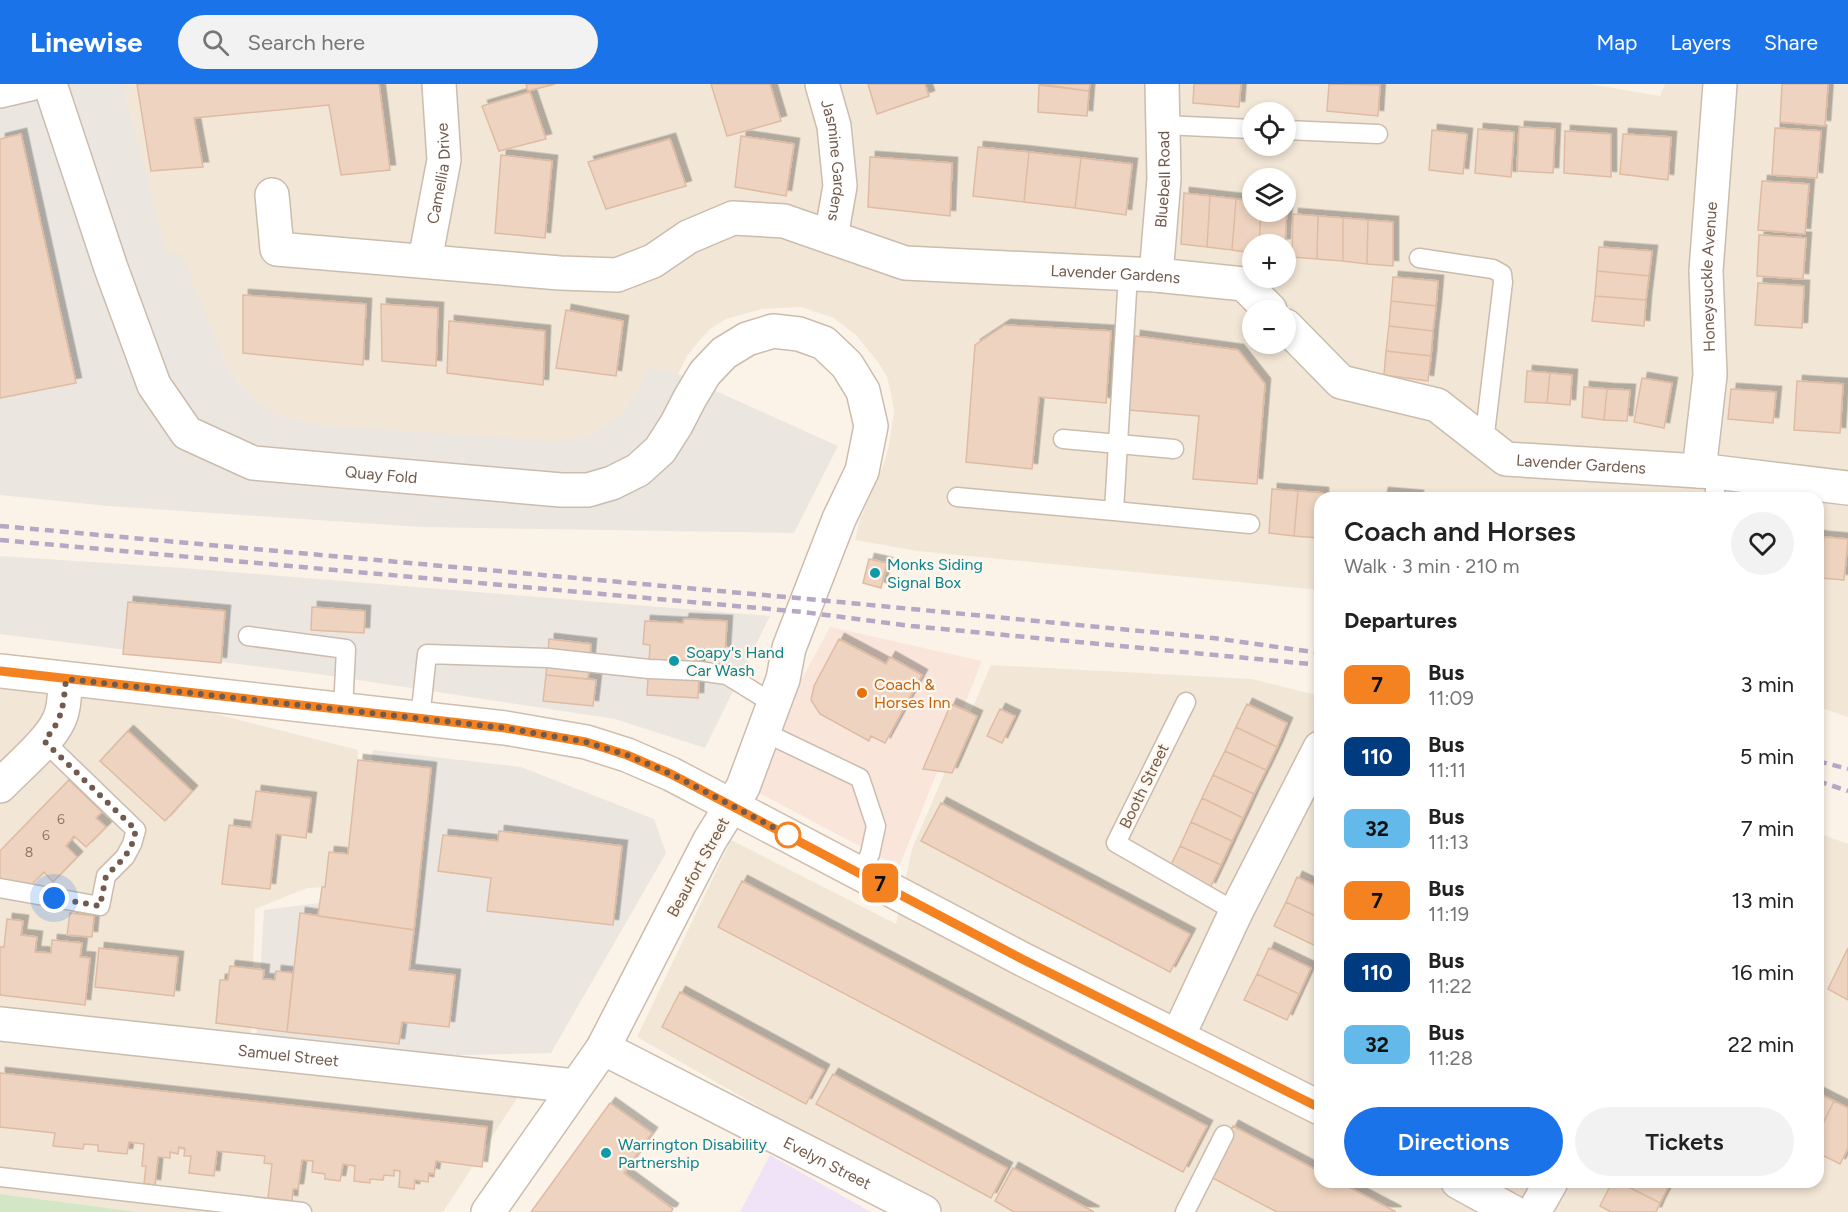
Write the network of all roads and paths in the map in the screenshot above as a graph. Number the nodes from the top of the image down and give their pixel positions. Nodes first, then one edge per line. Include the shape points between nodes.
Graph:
1 (30, 84) edge
2 (50, 84) edge
3 (439, 84) edge
4 (822, 84) edge
5 (1162, 84) edge
6 (1720, 84) edge
7 (0, 91) edge
8 (1163, 126) junction
9 (1242, 129) edge
10 (1296, 130) edge
11 (1378, 134) dead end
12 (272, 195) dead end
13 (831, 237) junction
14 (1419, 258) dead end
15 (425, 260) junction
16 (1142, 275) junction
17 (1260, 300) edge
18 (1296, 336) edge
19 (863, 391) joint
20 (1063, 439) dead end
21 (1484, 442) junction
22 (1118, 445) junction
23 (1174, 449) dead end
24 (1710, 480) edge
25 (1848, 488) edge
26 (957, 497) dead end
27 (1114, 511) junction
28 (1250, 524) dead end
29 (248, 636) dead end
30 (0, 671) edge
31 (66, 679) junction
32 (1186, 702) dead end
33 (343, 710) junction
34 (769, 718) junction
35 (420, 719) junction
36 (44, 741) junction
37 (1313, 780) edge
38 (0, 786) edge
39 (733, 805) junction
40 (861, 873) junction
41 (0, 888) edge
42 (1236, 912) junction
43 (0, 1024) edge
44 (1178, 1036) junction
45 (603, 1048) junction
46 (575, 1086) junction
47 (1314, 1105) edge
48 (1224, 1135) dead end
49 (0, 1177) edge
50 (1469, 1188) edge
51 (1548, 1188) edge
52 (302, 1212) edge
53 (488, 1212) edge
54 (924, 1212) edge
55 (1185, 1212) edge
56 (1513, 1212) edge
57 (1534, 1212) edge

1 - 7 street
2 - 19 street, Quay Fold via 154,385 186,433 253,464 561,490 596,488 638,470 660,450 705,373 724,353 747,339 773,331 799,334 824,343 847,364
3 - 15 street, Camellia Drive via 444,160
4 - 13 street, Jasmine Gardens via 834,126 840,186
5 - 8 street, Bluebell Road
6 - 24 street, Honeysuckle Avenue via 1706,272
8 - 9 lane
8 - 16 street, Bluebell Road via 1164,179
10 - 11 lane
12 - 15 street, Lavender Gardens via 278,249
13 - 15 street, Lavender Gardens via 784,221 733,218 688,237 653,261 617,275
13 - 16 street, Lavender Gardens via 905,263
14 - 21 lane via 1493,269 1502,274
16 - 17 street, Lavender Gardens via 1244,284
16 - 22 lane
18 - 21 street, Lavender Gardens via 1341,382 1437,405
19 - 34 street, Beaufort Street via 871,426 862,471 789,648
20 - 22 lane
21 - 24 street, Lavender Gardens via 1506,459
22 - 23 lane
22 - 27 lane
24 - 25 street, Lavender Gardens
26 - 27 lane
27 - 28 lane
29 - 33 lane via 346,649
30 - 31 street
31 - 33 street
31 - 36 street via 60,720
32 - 42 lane, Booth Street via 1116,843
33 - 35 street
34 - 35 lane via 727,675 717,673 548,658 427,654
34 - 39 street, Beaufort Street
34 - 40 lane via 860,778 876,826
35 - 39 street via 586,742 638,759
36 - 38 street
36 - 41 lane via 136,830 132,844 106,876 100,906
37 - 42 street
39 - 40 street
39 - 45 street, Beaufort Street via 710,840
40 - 44 street
42 - 44 street
43 - 46 street, Samuel Street
44 - 47 street
45 - 46 street, Beaufort Street
45 - 54 street, Evelyn Street
46 - 53 street, Beaufort Street
48 - 55 lane
49 - 52 lane
50 - 56 street
51 - 57 street

